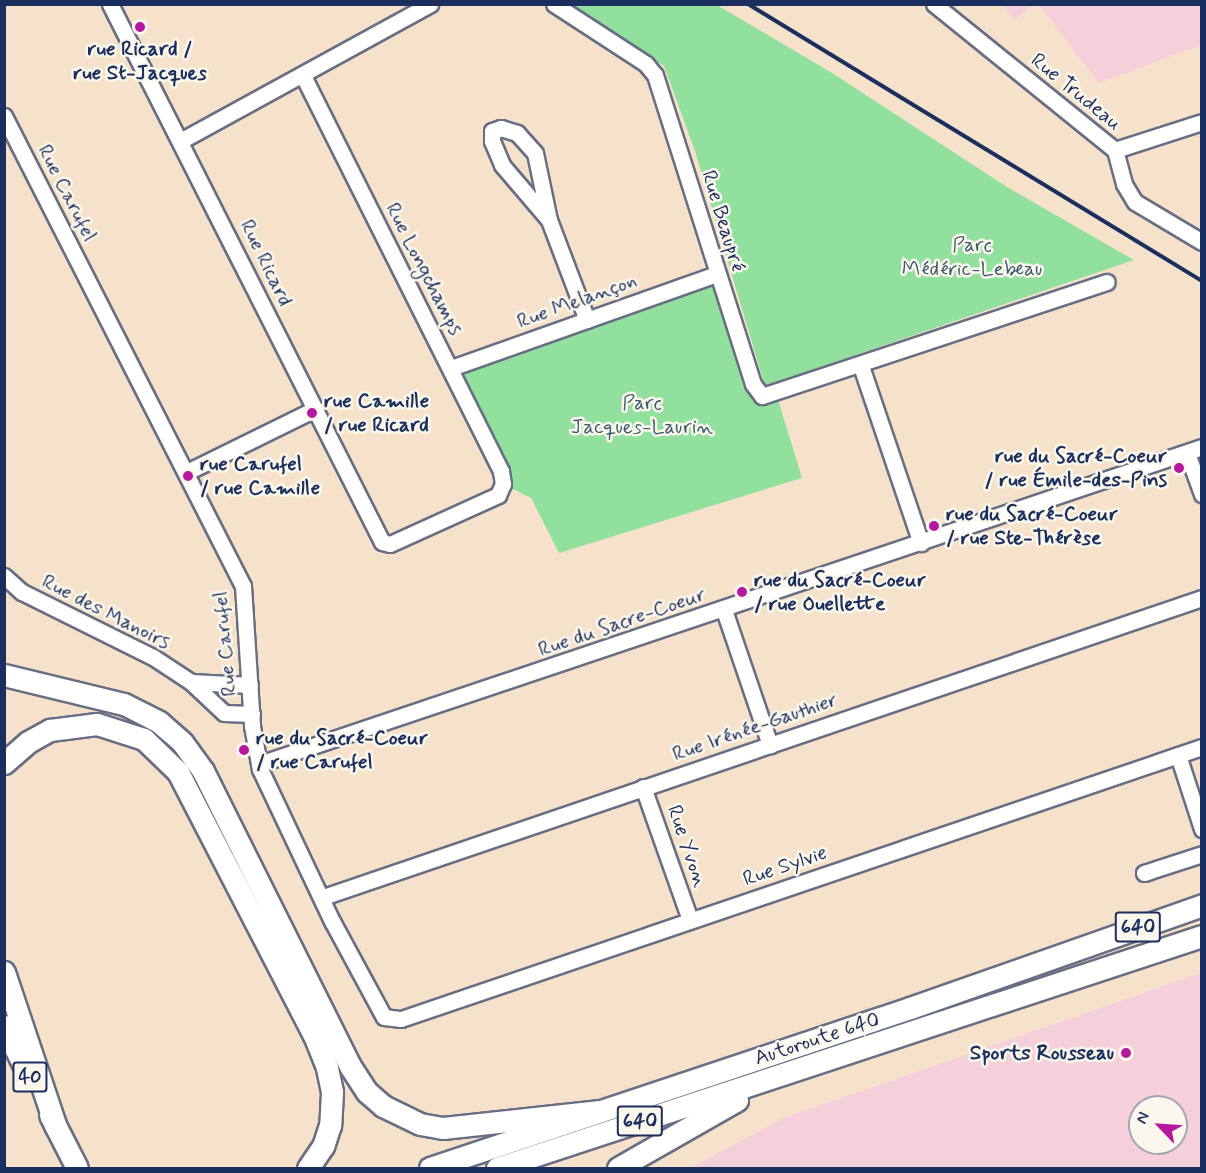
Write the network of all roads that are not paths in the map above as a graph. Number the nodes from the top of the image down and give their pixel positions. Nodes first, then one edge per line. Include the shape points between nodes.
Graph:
1 (430, 4) edge
2 (554, 4) edge
3 (934, 4) edge
4 (116, 6) edge
5 (303, 76) junction
6 (4, 116) edge
7 (1202, 122) edge
8 (182, 140) junction
9 (1115, 150) junction
10 (549, 220) junction
11 (1202, 242) edge
12 (717, 274) junction
13 (1107, 282) dead end
14 (587, 320) junction
15 (861, 366) junction
16 (451, 368) junction
17 (315, 409) junction
18 (1194, 450) edge
19 (186, 472) junction
20 (1202, 494) edge
21 (382, 542) joint
22 (921, 543) junction
23 (4, 576) edge
24 (1202, 598) edge
25 (724, 610) junction
26 (4, 675) edge
27 (191, 682) junction
28 (250, 685) junction
29 (252, 714) junction
30 (770, 745) junction
31 (1202, 747) edge
32 (1178, 755) junction
33 (4, 763) edge
34 (258, 764) junction
35 (643, 787) junction
36 (1202, 829) edge
37 (1202, 854) edge
38 (1144, 873) dead end
39 (323, 897) junction
40 (1202, 905) edge
41 (690, 920) junction
42 (1202, 936) edge
43 (4, 972) edge
44 (382, 1016) joint
45 (4, 1026) edge
46 (784, 1075) junction
47 (600, 1111) junction
48 (56, 1127) junction
49 (77, 1168) edge
50 (308, 1168) edge
51 (430, 1168) edge
52 (497, 1168) edge
53 (618, 1168) edge

1 - 5 street
2 - 12 street, Rue Beaupré via 646,64 655,75
3 - 9 street, Rue Trudeau
4 - 8 street, Rue Ricard
5 - 8 street
5 - 16 street, Rue Longchamps
6 - 19 street, Rue Carufel
7 - 9 street
8 - 17 street, Rue Ricard
9 - 11 street, Rue Trudeau via 1124,184 1135,202
10 - 10 street via 535,153 517,133 501,128 492,131 502,165
10 - 14 street
12 - 14 street, Rue Melançon
12 - 15 street, Rue Beaupré via 753,384 762,396
13 - 15 street
14 - 16 street, Rue Melançon
15 - 22 street
16 - 21 street, Rue Longchamps via 501,471 503,484 498,495 390,544
17 - 19 street
17 - 21 street, Rue Ricard
18 - 20 street
18 - 22 street, Rue du Sacre-Coeur
19 - 28 street, Rue Carufel via 245,594
22 - 25 street, Rue du Sacre-Coeur
23 - 27 street, Rue des Manoirs via 22,592 153,657
24 - 30 street, Rue Irénée-Gauthier
25 - 30 street
25 - 34 street, Rue du Sacre-Coeur
26 - 47 highway via 124,704 159,722 182,742 203,771 350,1066 367,1092 383,1106 420,1124 443,1128
27 - 28 street
27 - 29 street, Rue des Manoirs via 224,713
28 - 29 street, Rue Carufel
29 - 34 street, Rue Carufel
30 - 35 street, Rue Irénée-Gauthier
31 - 32 street, Rue Sylvie
32 - 36 street
32 - 41 street, Rue Sylvie
33 - 50 highway via 21,747 50,730 97,724 144,739 178,772 285,976 327,1068 332,1092 330,1125 323,1146
34 - 39 street, Rue Carufel
35 - 39 street, Rue Irénée-Gauthier
35 - 41 street, Rue Yvon
37 - 38 street
39 - 44 street, Rue Carufel
40 - 47 highway, Autoroute 640 / 640
41 - 44 street, Rue Sylvie via 401,1019
42 - 46 highway, Autoroute 640 / 640
43 - 48 highway
45 - 48 highway, 40
46 - 52 highway, Autoroute 640 / 640
46 - 53 highway
47 - 51 highway, Autoroute 640 / 640
48 - 49 highway, 40

